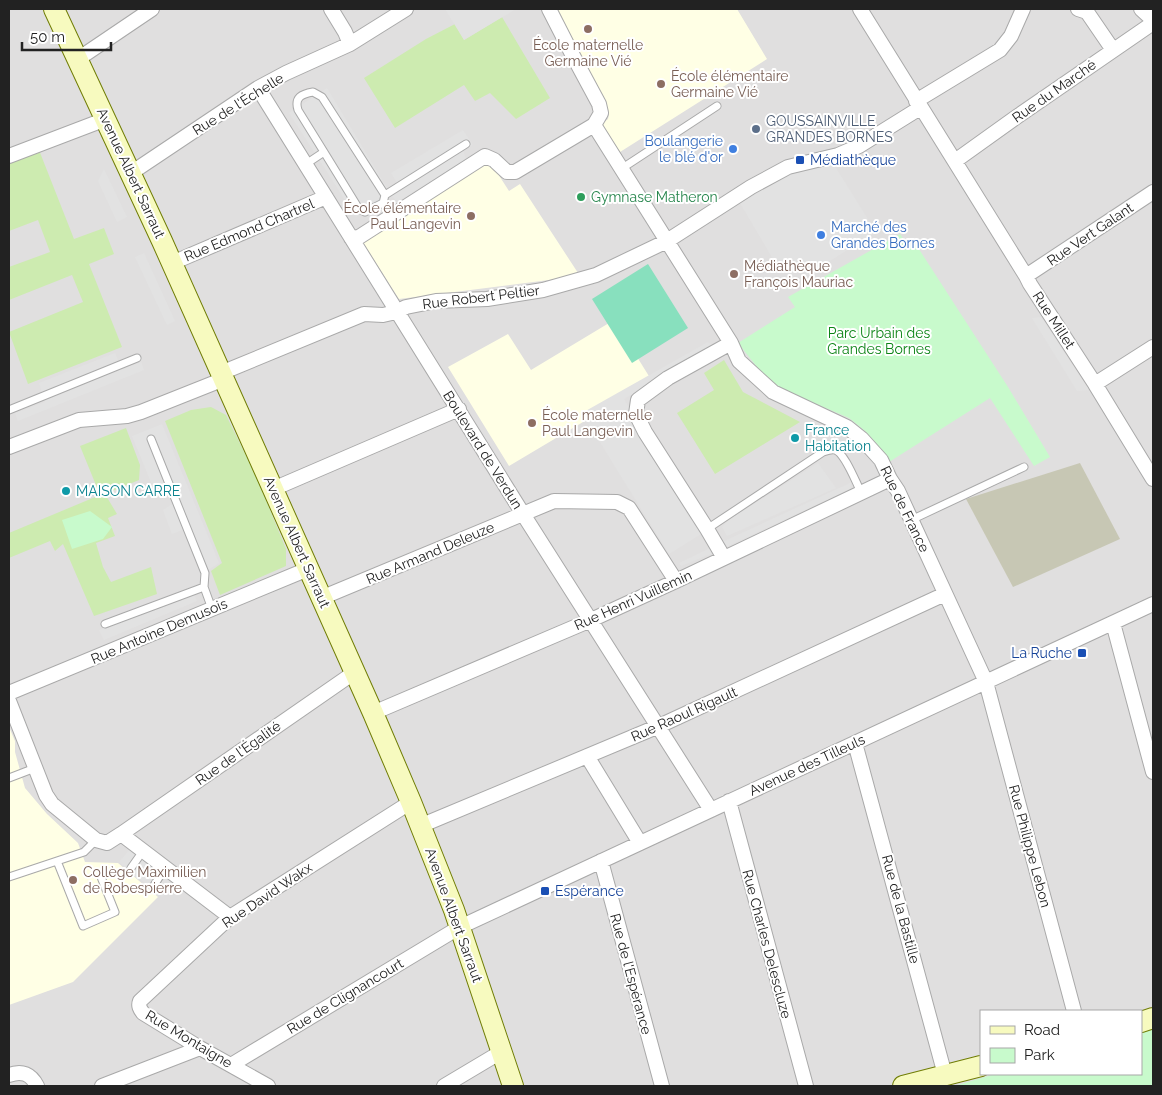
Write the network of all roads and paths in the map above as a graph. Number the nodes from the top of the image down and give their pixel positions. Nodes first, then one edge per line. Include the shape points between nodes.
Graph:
1 (54, 9) edge
2 (152, 9) edge
3 (332, 9) edge
4 (406, 9) edge
5 (549, 9) edge
6 (860, 9) edge
7 (1023, 9) edge
8 (1078, 9) edge
9 (1142, 9) edge
10 (1153, 22) edge
11 (350, 44) junction
12 (1114, 50) junction
13 (78, 59) junction
14 (258, 88) junction
15 (918, 104) junction
16 (717, 106) dead end
17 (106, 119) junction
18 (594, 125) junction
19 (466, 144) dead end
20 (324, 152) junction
21 (9, 156) edge
22 (955, 161) junction
23 (306, 164) junction
24 (621, 169) junction
25 (131, 173) junction
26 (1153, 192) edge
27 (385, 195) junction
28 (326, 196) junction
29 (351, 238) junction
30 (667, 241) junction
31 (172, 263) junction
32 (1026, 276) junction
33 (396, 312) junction
34 (731, 343) junction
35 (1153, 347) edge
36 (138, 358) dead end
37 (222, 376) junction
38 (1095, 384) junction
39 (459, 409) junction
40 (9, 410) edge
41 (150, 439) dead end
42 (9, 447) edge
43 (1024, 467) dead end
44 (890, 479) junction
45 (1153, 479) edge
46 (273, 489) junction
47 (861, 492) junction
48 (523, 514) junction
49 (911, 520) junction
50 (707, 529) junction
51 (724, 558) junction
52 (308, 569) junction
53 (676, 581) junction
54 (204, 587) junction
55 (945, 594) junction
56 (321, 598) junction
57 (1153, 604) edge
58 (212, 608) junction
59 (591, 620) junction
60 (1112, 623) junction
61 (105, 624) dead end
62 (355, 672) junction
63 (986, 682) junction
64 (9, 693) edge
65 (9, 701) edge
66 (373, 713) junction
67 (658, 726) junction
68 (855, 743) junction
69 (587, 756) junction
70 (35, 768) junction
71 (1153, 772) edge
72 (9, 778) edge
73 (729, 801) junction
74 (411, 802) junction
75 (711, 810) junction
76 (420, 826) junction
77 (121, 834) junction
78 (96, 840) junction
79 (640, 842) junction
80 (143, 851) junction
81 (58, 861) junction
82 (601, 861) junction
83 (131, 868) dead end
84 (165, 868) junction
85 (9, 877) edge
86 (101, 877) dead end
87 (153, 887) dead end
88 (230, 917) junction
89 (460, 927) junction
90 (139, 1005) joint
91 (1074, 1010) edge
92 (200, 1048) junction
93 (501, 1052) junction
94 (231, 1065) junction
95 (980, 1066) edge
96 (9, 1075) edge
97 (946, 1075) junction
98 (37, 1086) edge
99 (102, 1086) edge
100 (268, 1086) edge
101 (444, 1086) edge
102 (513, 1086) edge
103 (662, 1086) edge
104 (806, 1086) edge
105 (904, 1086) edge

1 - 13 street, Avenue Albert Sarraut
2 - 13 street
3 - 11 street
4 - 11 street, Rue de l'Échelle
5 - 18 street via 599,104 601,114
6 - 15 street, Rue Millet
7 - 15 street via 1011,36 1000,50
8 - 12 street via 1087,12
9 - 10 street
10 - 12 street, Rue du Marché
11 - 14 street, Rue de l'Échelle
12 - 22 street, Rue du Marché
13 - 17 street, Avenue Albert Sarraut
14 - 23 street, Boulevard de Verdun
14 - 25 street, Rue de l'Échelle
15 - 22 street, Rue Millet
15 - 30 street, Rue Robert Peltier via 859,146 838,155 788,167 750,187
16 - 24 lane
17 - 21 street
17 - 25 street, Avenue Albert Sarraut
18 - 24 street, Rue de France
18 - 29 street via 515,172 507,172 486,156 359,237
19 - 27 lane
20 - 23 lane
20 - 27 lane via 359,209 365,212 383,203
20 - 27 lane via 298,110 297,99 304,94 313,92 322,97
22 - 32 street, Rue Millet
23 - 28 street, Boulevard de Verdun
24 - 30 street, Rue de France
25 - 31 street, Avenue Albert Sarraut
26 - 32 street, Rue Vert Galant
28 - 29 street, Boulevard de Verdun
28 - 31 street, Rue Edmond Chartrel
29 - 33 street, Boulevard de Verdun
30 - 33 street, Rue Robert Peltier via 596,275 544,290 436,301
30 - 34 street, Rue de France
31 - 37 street, Avenue Albert Sarraut
32 - 38 street, Rue Millet
33 - 37 street, Rue Robert Peltier via 364,314
33 - 39 street, Boulevard de Verdun
34 - 44 street, Rue de France via 739,361 773,392 847,427 862,439 881,460
34 - 50 street via 668,378 638,400 636,414 644,432
35 - 38 street
36 - 40 lane
37 - 42 street, Rue Robert Peltier via 141,412 79,420
37 - 46 street, Avenue Albert Sarraut
38 - 45 street, Rue Millet
39 - 46 street
39 - 48 street, Boulevard de Verdun
41 - 54 lane via 204,573
43 - 49 lane
44 - 47 street, Rue Henri Vuillemin
44 - 49 street, Rue de France
46 - 52 street, Avenue Albert Sarraut
47 - 50 lane via 842,455 830,450
47 - 51 street, Rue Henri Vuillemin
48 - 53 street, Rue Armand Deleuze via 554,502 617,502 629,508
48 - 56 street, Rue Armand Deleuze
48 - 59 street, Boulevard de Verdun
49 - 55 street, Rue de France
50 - 51 street
51 - 53 street, Rue Henri Vuillemin
52 - 56 street, Avenue Albert Sarraut
52 - 58 street, Rue Antoine Demusois
53 - 59 street, Rue Henri Vuillemin
54 - 58 lane
54 - 61 lane
55 - 63 street, Rue de France
55 - 67 street, Rue Raoul Rigault
56 - 62 street, Avenue Albert Sarraut
57 - 60 street, Avenue des Tilleuls
58 - 64 street, Rue Antoine Demusois
59 - 66 street, Rue Henri Vuillemin
59 - 67 street, Boulevard de Verdun
60 - 63 street, Avenue des Tilleuls
60 - 71 street
62 - 66 street, Avenue Albert Sarraut
62 - 77 street, Rue de l'Égalité
63 - 68 street, Avenue des Tilleuls
63 - 91 street, Rue Philippe Lebon
65 - 70 street
66 - 74 street, Avenue Albert Sarraut
67 - 69 street, Rue Raoul Rigault
67 - 75 street, Boulevard de Verdun
68 - 73 street, Avenue des Tilleuls
68 - 97 street, Rue de la Bastille
69 - 76 street, Rue Raoul Rigault
69 - 79 street
70 - 72 lane
70 - 78 street via 52,804
73 - 75 street, Avenue des Tilleuls
73 - 104 street, Rue Charles Delescluze
74 - 76 street, Avenue Albert Sarraut
74 - 88 street, Rue David Wakx
75 - 79 street, Avenue des Tilleuls
76 - 89 street, Avenue Albert Sarraut
77 - 78 street, Rue de l'Égalité via 107,842
77 - 80 street
78 - 81 lane via 84,852
79 - 82 street, Avenue des Tilleuls
80 - 83 lane
80 - 84 street
81 - 85 lane
81 - 86 lane via 83,926 115,912
82 - 89 street, Avenue des Tilleuls
82 - 103 street, Rue de l'Espérance
84 - 87 lane
84 - 88 street
88 - 90 street, Rue David Wakx via 142,998
89 - 93 street, Avenue Albert Sarraut
89 - 94 street, Rue de Clignancourt
90 - 92 street, Rue Montaigne via 143,1013
92 - 94 street, Rue Montaigne
92 - 99 street
93 - 101 street
93 - 102 street, Avenue Albert Sarraut
94 - 100 street, Rue Montaigne
95 - 97 street
96 - 98 street via 26,1073
97 - 105 street

